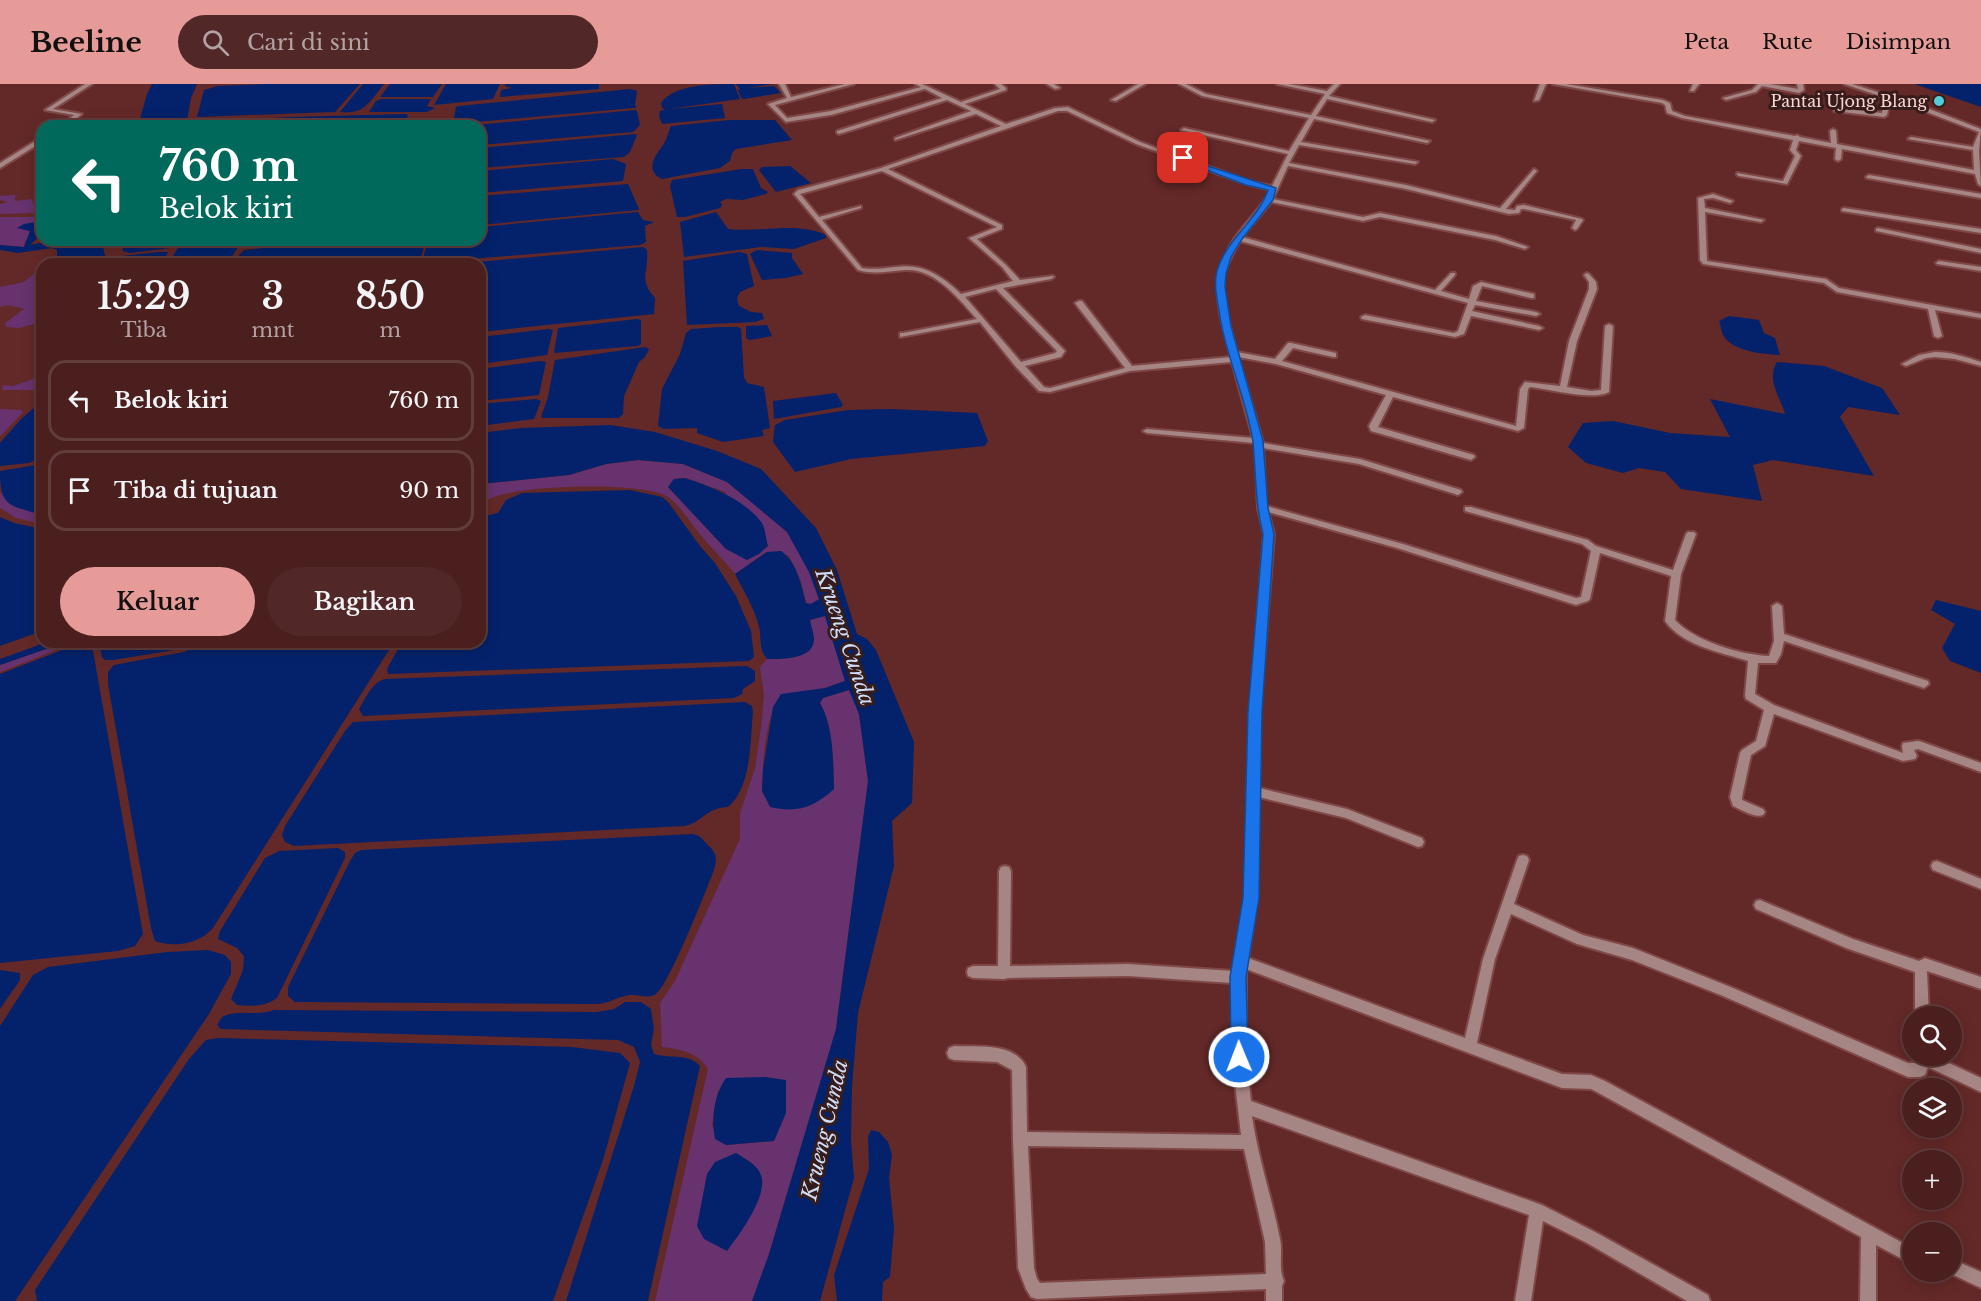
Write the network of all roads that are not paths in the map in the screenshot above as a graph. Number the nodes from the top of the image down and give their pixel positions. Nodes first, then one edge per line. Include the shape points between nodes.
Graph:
1 (89, 84) edge
2 (782, 84) edge
3 (851, 84) edge
4 (998, 84) edge
5 (1050, 84) edge
6 (1142, 84) edge
7 (1182, 84) edge
8 (1280, 84) edge
9 (1337, 84) edge
10 (1544, 84) edge
11 (1556, 84) edge
12 (1696, 84) edge
13 (1762, 84) edge
14 (1800, 84) edge
15 (1847, 84) edge
16 (1860, 84) edge
17 (921, 86) edge
18 (1057, 87) dead end
19 (1692, 90) dead end
20 (1328, 95) junction
21 (947, 98) junction
22 (1726, 98) dead end
23 (790, 100) junction
24 (1114, 100) dead end
25 (1536, 100) dead end
26 (1903, 102) junction
27 (961, 104) junction
28 (1836, 110) dead end
29 (975, 112) junction
30 (1315, 116) junction
31 (71, 120) edge
32 (1432, 120) dead end
33 (1006, 126) junction
34 (1981, 126) edge
35 (1184, 130) dead end
36 (1833, 131) dead end
37 (839, 132) dead end
38 (1981, 132) edge
39 (1797, 138) junction
40 (897, 139) dead end
41 (1911, 139) dead end
42 (1426, 141) dead end
43 (36, 143) edge
44 (1298, 143) junction
45 (1837, 145) junction
46 (1976, 149) junction
47 (1291, 153) junction
48 (1838, 159) dead end
49 (1414, 162) dead end
50 (2, 163) edge
51 (1286, 164) junction
52 (883, 169) junction
53 (1534, 171) dead end
54 (1978, 173) junction
55 (1739, 174) dead end
56 (1869, 177) dead end
57 (1981, 184) edge
58 (1272, 188) junction
59 (1981, 196) edge
60 (1269, 200) junction
61 (1730, 201) dead end
62 (859, 207) dead end
63 (1701, 209) junction
64 (1502, 210) junction
65 (1844, 210) dead end
66 (818, 219) junction
67 (1761, 220) dead end
68 (1575, 228) dead end
69 (1878, 230) dead end
70 (1981, 231) edge
71 (1238, 238) junction
72 (1525, 247) dead end
73 (1981, 251) edge
74 (1939, 262) dead end
75 (1981, 269) edge
76 (1453, 274) dead end
77 (1587, 275) dead end
78 (1051, 277) dead end
79 (1018, 282) junction
80 (998, 287) junction
81 (1436, 293) junction
82 (1532, 296) dead end
83 (960, 297) junction
84 (1472, 302) junction
85 (1079, 303) dead end
86 (1931, 308) junction
87 (1469, 313) junction
88 (1536, 314) dead end
89 (1981, 316) edge
90 (1365, 317) dead end
91 (981, 320) junction
92 (1609, 326) dead end
93 (1539, 328) dead end
94 (903, 335) dead end
95 (1938, 336) dead end
96 (1333, 355) dead end
97 (1235, 357) junction
98 (1277, 362) junction
99 (1906, 364) dead end
100 (1981, 364) edge
101 (1020, 365) junction
102 (1130, 369) junction
103 (1563, 389) junction
104 (1390, 395) junction
105 (1148, 431) dead end
106 (1258, 443) junction
107 (1471, 457) dead end
108 (1458, 492) dead end
109 (1262, 508) junction
110 (1468, 509) dead end
111 (1691, 534) dead end
112 (1595, 550) junction
113 (1677, 574) junction
114 (1777, 606) dead end
115 (1779, 636) junction
116 (1753, 659) junction
117 (1924, 684) dead end
118 (1770, 708) junction
119 (1981, 768) edge
120 (1254, 791) junction
121 (1759, 812) dead end
122 (1418, 842) dead end
123 (1522, 860) dead end
124 (1937, 866) dead end
125 (1005, 871) dead end
126 (1981, 884) edge
127 (1760, 905) dead end
128 (1507, 908) junction
129 (1240, 961) junction
130 (1921, 968) junction
131 (974, 972) dead end
132 (1004, 973) junction
133 (1238, 977) junction
134 (1981, 983) edge
135 (1922, 1006) edge
136 (1470, 1046) junction
137 (954, 1053) dead end
138 (1922, 1066) edge
139 (1942, 1066) edge
140 (1981, 1085) edge
141 (1244, 1106) junction
142 (1020, 1139) junction
143 (1250, 1142) junction
144 (1537, 1210) junction
145 (1869, 1232) junction
146 (1902, 1250) edge
147 (1962, 1271) edge
148 (1981, 1280) edge
149 (1276, 1281) junction
150 (1274, 1301) edge
151 (1522, 1301) edge
152 (1702, 1301) edge
153 (1868, 1301) edge

1 - 31 street via 48,110 79,114
2 - 23 street
3 - 23 street
4 - 27 street via 1005,89
5 - 18 street
6 - 24 street
7 - 30 street via 1204,95
8 - 20 street
9 - 20 street
10 - 25 street
11 - 39 street via 1663,102 1674,114
12 - 19 street
13 - 14 street via 1799,91
13 - 22 street via 1754,91
15 - 26 street
16 - 34 street
17 - 21 street
17 - 23 street via 831,113 786,120 771,104
20 - 30 street
20 - 32 street
21 - 27 street
21 - 37 street
26 - 28 street via 1886,104 1884,115
26 - 38 street
27 - 29 street
29 - 33 street
29 - 40 street
30 - 42 street
30 - 44 street
33 - 52 street
33 - 58 street via 1068,109 1138,143
35 - 47 street
36 - 45 street
38 - 46 street
39 - 45 street
39 - 55 street via 1793,150 1798,156 1785,183
41 - 46 street
43 - 50 street
44 - 47 street
44 - 49 street
45 - 48 street
45 - 54 street
46 - 54 street
47 - 51 street
51 - 58 street
51 - 64 street
52 - 66 street via 797,192
52 - 79 street via 1000,226 972,238
53 - 64 street
54 - 57 street
56 - 59 street
58 - 60 street
60 - 71 street
60 - 72 street via 1363,219 1380,215
61 - 63 street via 1702,197
62 - 66 street
63 - 67 street
63 - 86 street via 1705,263 1826,281 1837,290
64 - 68 street via 1516,212 1524,207 1575,218 1580,220
65 - 70 street
66 - 83 street via 860,269 920,269 933,274
69 - 73 street
71 - 81 street
71 - 97 street via 1223,265 1221,287
74 - 75 street
76 - 81 street
77 - 103 street via 1593,289 1573,341
78 - 79 street
79 - 80 street
80 - 83 street
80 - 101 street via 1060,351 1058,355
81 - 84 street
82 - 84 street via 1480,284
83 - 91 street
84 - 87 street
84 - 88 street
85 - 102 street
86 - 89 street
86 - 95 street
87 - 90 street via 1461,332 1455,335
87 - 93 street
91 - 94 street
91 - 101 street
92 - 103 street via 1605,392
96 - 98 street via 1291,345
97 - 98 street
97 - 102 street
97 - 106 street
98 - 104 street
99 - 100 street via 1938,354
101 - 102 street via 1047,390
103 - 104 street via 1526,385 1520,428 1515,429
104 - 107 street via 1374,429
105 - 106 street
106 - 108 street via 1360,462
106 - 109 street
109 - 112 street via 1400,546 1576,602 1585,599
109 - 120 street via 1269,534 1258,644
110 - 112 street via 1585,542
111 - 113 street
112 - 113 street
113 - 116 street via 1669,618 1673,625 1687,635
114 - 115 street
115 - 116 street via 1772,660
115 - 117 street
116 - 118 street via 1750,696
118 - 119 street via 1904,757 1911,756 1907,746 1918,745
118 - 121 street via 1761,744 1746,753 1736,796 1737,804
120 - 122 street via 1347,814
120 - 129 street via 1251,898
123 - 128 street
124 - 126 street
125 - 132 street
127 - 130 street via 1850,944
128 - 136 street via 1489,959
128 - 138 street via 1581,940 1670,968 1908,1070 1920,1070
129 - 133 street
129 - 136 street
130 - 134 street via 1925,964
130 - 135 street
131 - 132 street
132 - 133 street via 1128,970
133 - 141 street
136 - 145 street via 1562,1081 1600,1086
137 - 142 street via 1001,1055 1019,1067
139 - 140 street
141 - 143 street
141 - 144 street
142 - 143 street
142 - 149 street via 1026,1268 1037,1291
143 - 149 street via 1274,1242
144 - 151 street
144 - 152 street
145 - 146 street
145 - 153 street
147 - 148 street
149 - 150 street

